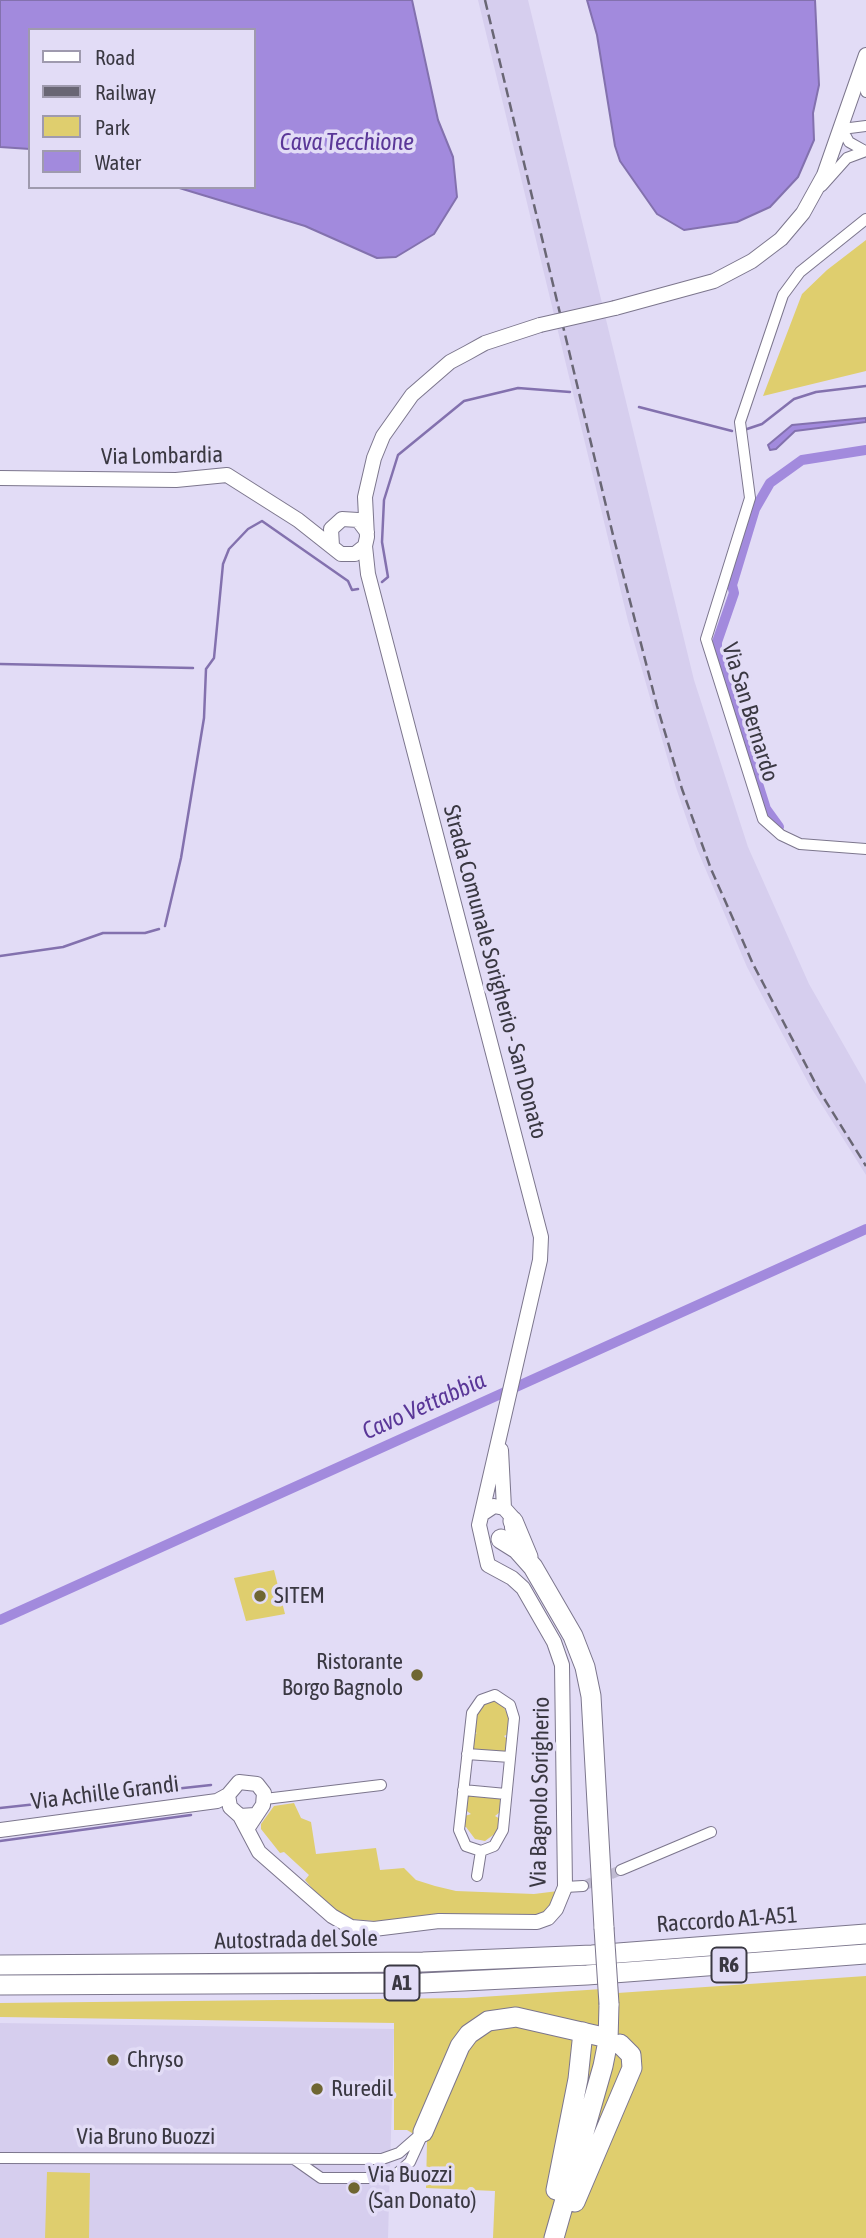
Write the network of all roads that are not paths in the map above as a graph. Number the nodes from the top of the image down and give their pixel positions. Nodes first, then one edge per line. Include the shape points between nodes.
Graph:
1 (864, 62) edge
2 (866, 92) edge
3 (866, 125) edge
4 (842, 128) junction
5 (866, 151) edge
6 (810, 202) junction
7 (866, 219) edge
8 (0, 478) edge
9 (365, 497) junction
10 (351, 518) junction
11 (309, 527) junction
12 (331, 529) junction
13 (361, 544) junction
14 (332, 546) junction
15 (866, 849) edge
16 (502, 1427) junction
17 (482, 1514) junction
18 (508, 1514) junction
19 (494, 1537) junction
20 (533, 1567) junction
21 (467, 1754) junction
22 (510, 1757) junction
23 (381, 1785) dead end
24 (463, 1790) junction
25 (506, 1794) junction
26 (265, 1799) junction
27 (232, 1810) junction
28 (0, 1829) edge
29 (711, 1832) dead end
30 (481, 1851) junction
31 (621, 1870) tunnel mouth
32 (477, 1876) dead end
33 (583, 1886) tunnel mouth
34 (565, 1887) junction
35 (866, 1934) edge
36 (866, 1954) edge
37 (592, 1955) joint
38 (0, 1965) edge
39 (591, 1975) joint
40 (0, 1985) edge
41 (620, 2044) dead end
42 (423, 2132) junction
43 (0, 2158) edge
44 (293, 2159) junction
45 (321, 2159) junction
46 (382, 2160) junction
47 (314, 2173) junction
48 (392, 2178) junction
49 (547, 2238) edge
50 (554, 2238) edge
51 (559, 2238) edge

1 - 2 street
1 - 4 street
3 - 4 street
4 - 5 street via 849,142
4 - 6 street
5 - 6 street via 847,158
6 - 9 street, bridge via 780,239 735,272 681,291 540,326 485,343 458,357 412,395 383,436
7 - 15 street, Via San Bernardo via 800,272 783,295 740,422 750,498 706,639 763,819 780,835 800,844
8 - 11 street, Via Lombardia via 176,480 227,475
9 - 10 street
9 - 13 street
10 - 12 street via 339,520
10 - 13 street via 361,523
11 - 12 street, Via Lombardia
11 - 14 street, Via Lombardia
12 - 14 street
13 - 14 street via 341,554
13 - 16 street, Strada Comunale Sorigherio - San Donato via 541,1237 540,1260
16 - 17 street
16 - 18 street via 500,1463
17 - 18 street via 489,1507
17 - 19 street via 480,1525
18 - 19 street via 511,1531
18 - 20 highway
19 - 20 highway via 517,1549
19 - 34 street, Via Bagnolo Sorigherio via 486,1558 491,1568 523,1588 562,1665
20 - 50 highway, bridge via 573,1636 588,1680 609,2004 603,2066
21 - 22 street
21 - 22 street via 473,1709 485,1697 495,1695 513,1710
21 - 24 street
22 - 25 street
23 - 26 street
24 - 25 street
24 - 30 street via 461,1838 471,1849
25 - 30 street via 500,1838
26 - 27 street via 255,1815
26 - 27 street via 261,1788 245,1780 234,1785
27 - 28 street, Via Achille Grandi
27 - 34 street, Via Bagnolo Sorigherio via 259,1852 340,1922 362,1929 439,1921 537,1922 556,1909
29 - 31 street
30 - 32 street
33 - 34 street
35 - 37 highway, Raccordo A1-A51 / R6
36 - 39 highway, Raccordo A1-A51 / R6
37 - 38 highway, Autostrada del Sole / A1 via 216,1966
39 - 40 highway, Autostrada del Sole / A1 via 422,1983
41 - 51 highway via 631,2055 632,2068
42 - 46 street via 400,2153
42 - 48 street via 410,2162
42 - 49 highway via 460,2046 478,2027 516,2017 591,2034
43 - 44 street, Via Bruno Buozzi
44 - 45 street, Via Bruno Buozzi
44 - 47 street
45 - 46 street, Via Bruno Buozzi
45 - 47 street via 313,2164
46 - 48 street via 391,2165
47 - 48 street via 321,2178

